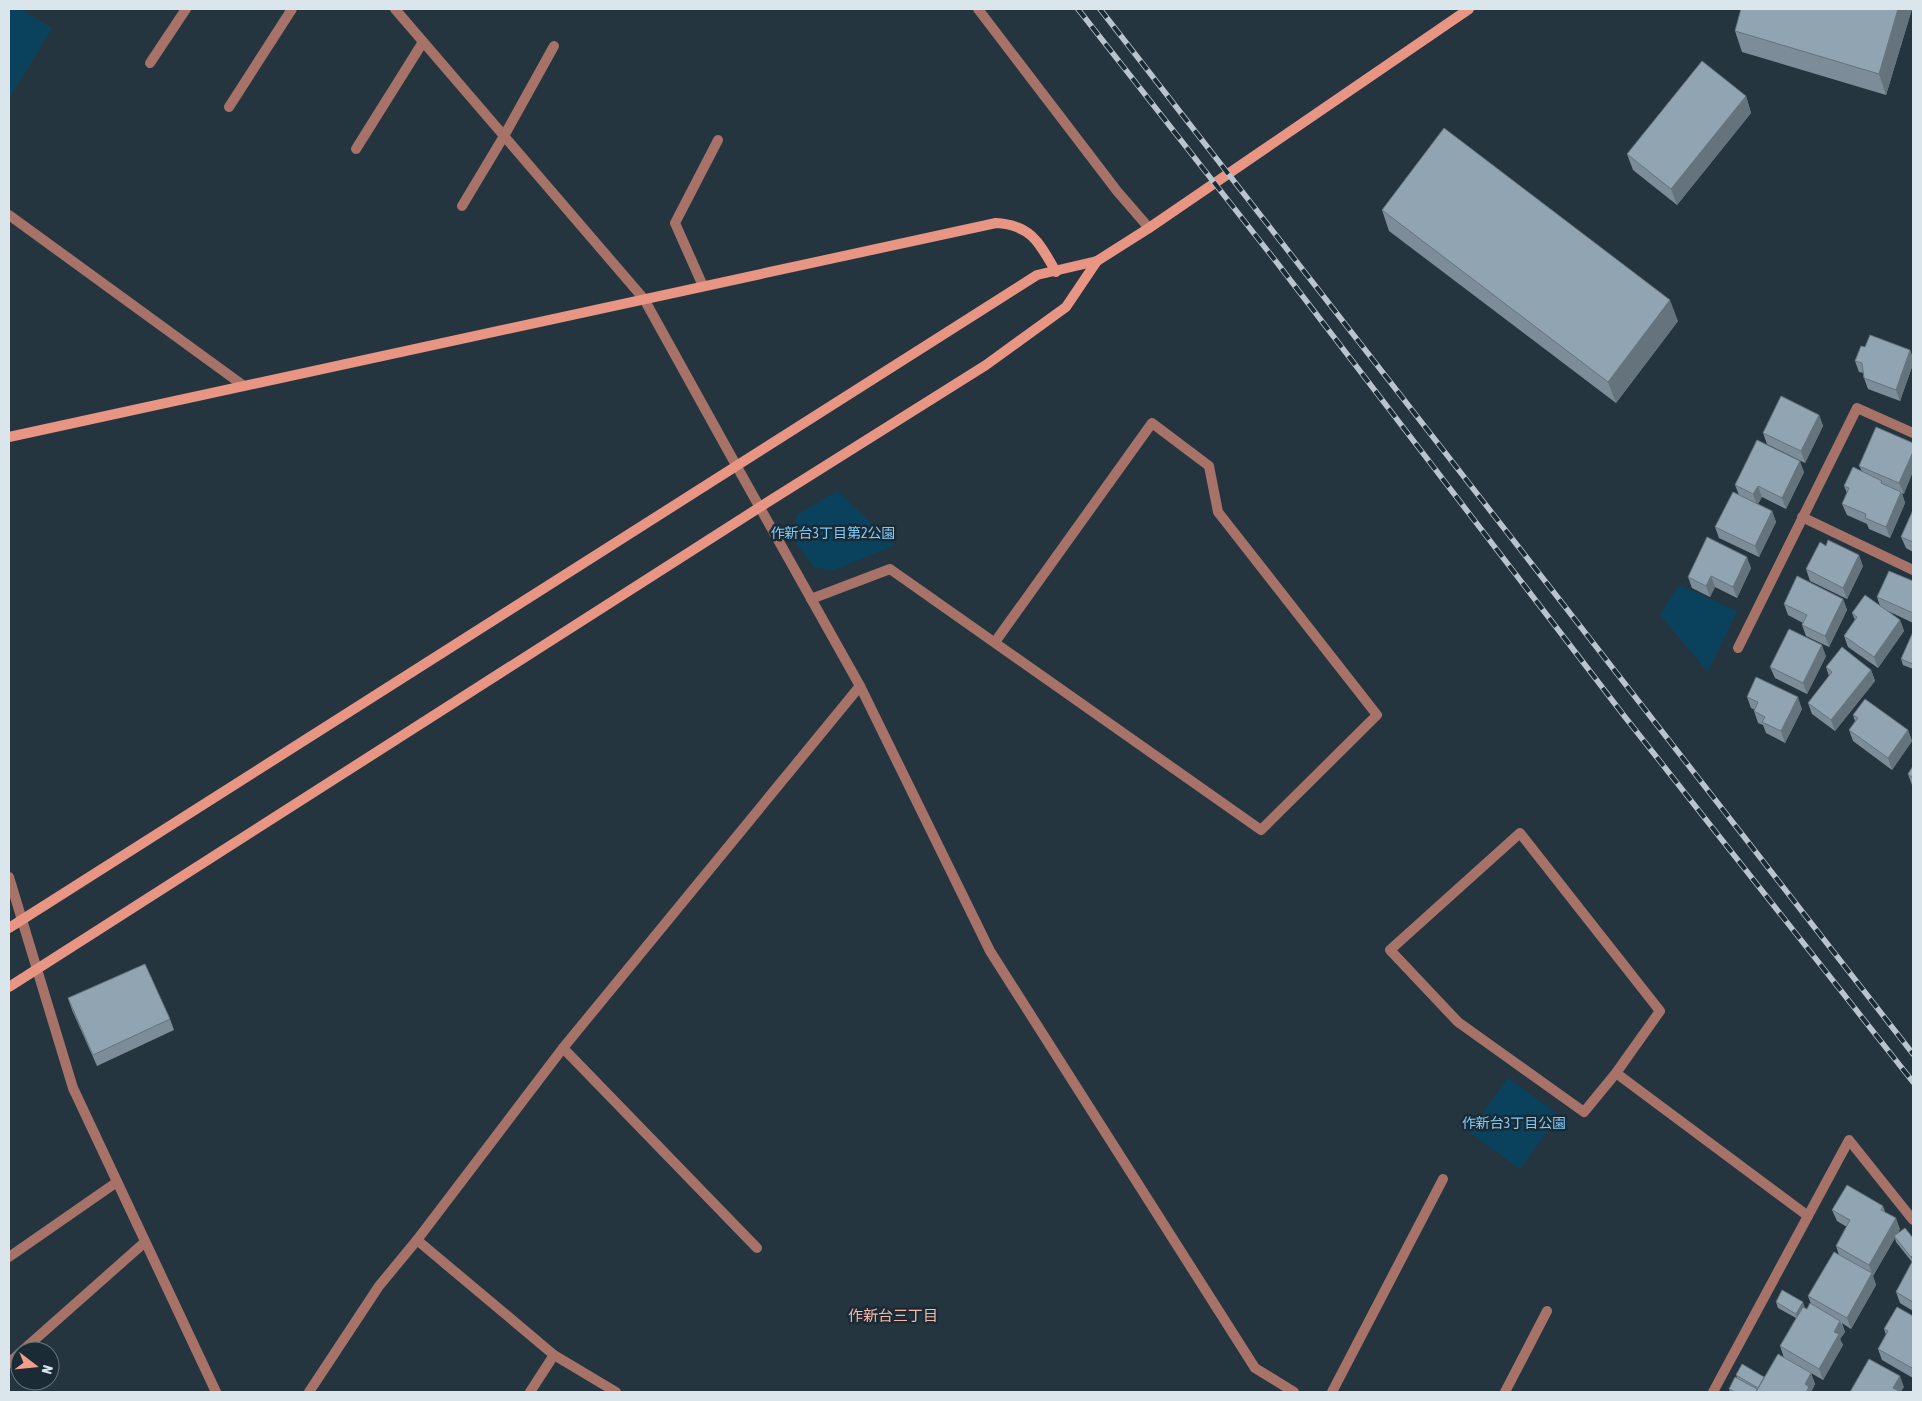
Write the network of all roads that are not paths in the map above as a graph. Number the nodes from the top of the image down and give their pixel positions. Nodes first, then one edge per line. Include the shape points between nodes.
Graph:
1 (186, 9) edge
2 (292, 9) edge
3 (394, 9) edge
4 (978, 9) edge
5 (1464, 10) edge
6 (423, 42) junction
7 (554, 46) dead end
8 (150, 62) dead end
9 (229, 107) dead end
10 (504, 136) junction
11 (718, 140) dead end
12 (356, 149) dead end
13 (462, 206) dead end
14 (9, 215) edge
15 (1148, 228) junction
16 (1097, 261) junction
17 (1056, 272) junction
18 (703, 286) junction
19 (644, 299) junction
20 (244, 386) junction
21 (1913, 433) edge
22 (9, 437) edge
23 (736, 465) junction
24 (760, 507) junction
25 (1802, 517) junction
26 (1913, 570) edge
27 (811, 599) junction
28 (995, 642) junction
29 (1738, 648) dead end
30 (860, 686) junction
31 (9, 877) edge
32 (22, 920) junction
33 (9, 928) edge
34 (36, 969) junction
35 (9, 986) edge
36 (563, 1048) junction
37 (1616, 1073) junction
38 (1443, 1179) dead end
39 (117, 1182) junction
40 (1808, 1216) junction
41 (1913, 1220) edge
42 (417, 1240) junction
43 (145, 1242) junction
44 (757, 1248) dead end
45 (9, 1257) edge
46 (1547, 1311) dead end
47 (33, 1341) edge
48 (554, 1355) junction
49 (216, 1392) edge
50 (309, 1392) edge
51 (530, 1392) edge
52 (616, 1392) edge
53 (1294, 1392) edge
54 (1332, 1392) edge
55 (1505, 1392) edge
56 (1713, 1392) edge

1 - 8 street
2 - 9 street
3 - 6 street
4 - 15 street
5 - 15 street
6 - 10 street
6 - 12 street
7 - 10 street
10 - 13 street
10 - 19 street
11 - 18 street via 675,223
14 - 20 street
15 - 16 street
16 - 17 street
16 - 24 street via 1066,307 986,365
17 - 18 street via 1034,237 1023,229 996,222
17 - 23 street via 1037,275
18 - 19 street
19 - 20 street
19 - 23 street
20 - 22 street
21 - 25 street via 1856,408
23 - 24 street
23 - 32 street
24 - 27 street
24 - 34 street
25 - 26 street
25 - 29 street
27 - 28 street via 890,569
27 - 30 street
28 - 28 street via 1261,830 1376,715 1218,512 1209,466 1152,423
30 - 36 street
30 - 53 street via 990,951 1255,1368
31 - 32 street
32 - 33 street
32 - 34 street
34 - 35 street
34 - 39 street via 73,1088
36 - 42 street
36 - 44 street
37 - 37 street via 1660,1011 1520,834 1390,950 1458,1022 1584,1112
37 - 40 street
38 - 54 street
39 - 43 street
39 - 45 street
40 - 41 street via 1850,1140
40 - 56 street
42 - 48 street
42 - 50 street via 379,1286
43 - 47 street
43 - 49 street
46 - 55 street
48 - 51 street
48 - 52 street

